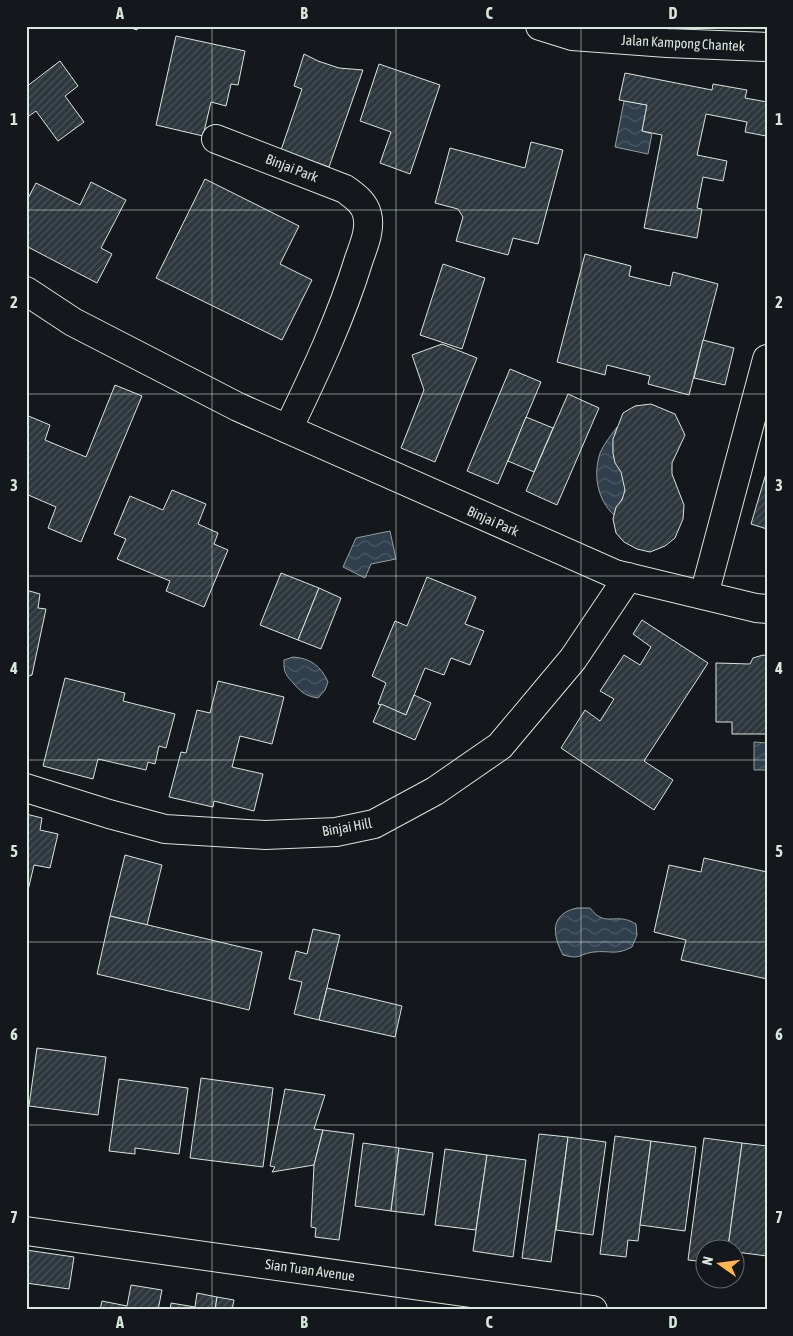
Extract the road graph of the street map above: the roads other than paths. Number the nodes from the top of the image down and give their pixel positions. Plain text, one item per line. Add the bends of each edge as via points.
1 (540, 26) edge
2 (767, 47) edge
3 (216, 139) dead end
4 (26, 291) edge
5 (767, 358) edge
6 (288, 429) junction
7 (628, 577) junction
8 (704, 595) junction
9 (767, 609) edge
10 (26, 788) edge
11 (26, 1231) edge
12 (593, 1310) edge

1 - 2 street, Jalan Kampong Chantek via 572,36
3 - 6 street, Binjai Park via 345,189 362,202 367,213 369,228 336,327
4 - 6 street, Binjai Park via 73,322 238,407
5 - 8 street
6 - 7 street, Binjai Park
7 - 8 street, Binjai Park
7 - 10 street, Binjai Hill via 573,659 500,746 435,791 374,824 336,832 265,835 165,829
8 - 9 street, Binjai Park
11 - 12 street, Sian Tuan Avenue

